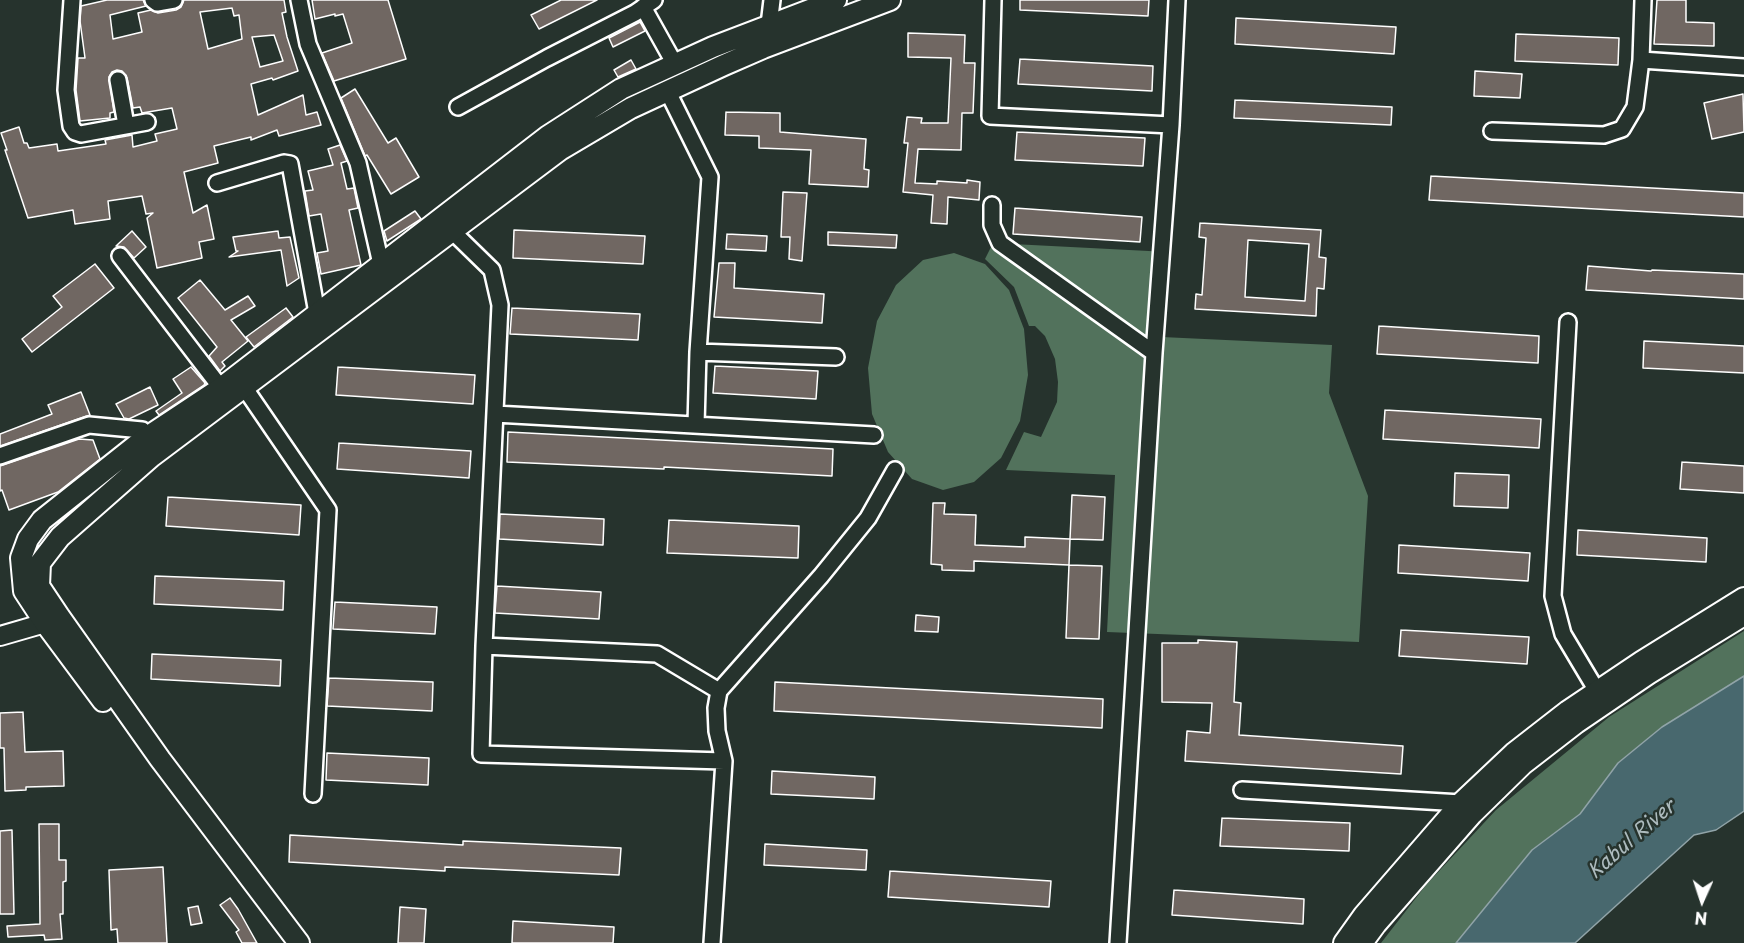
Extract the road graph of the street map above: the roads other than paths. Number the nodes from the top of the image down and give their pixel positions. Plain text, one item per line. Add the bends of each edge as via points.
1 (72, 0) edge
2 (153, 0) edge
3 (174, 0) edge
4 (299, 0) edge
5 (772, 0) edge
6 (836, 0) edge
7 (890, 0) edge
8 (993, 0) edge
9 (1177, 0) edge
10 (1643, 0) edge
11 (649, 4) edge
12 (769, 25) junction
13 (1641, 60) junction
14 (1744, 67) edge
15 (668, 68) junction
16 (118, 80) dead end
17 (668, 92) junction
18 (459, 107) dead end
19 (147, 122) dead end
20 (126, 125) junction
21 (1172, 125) junction
22 (1492, 131) dead end
23 (217, 183) dead end
24 (992, 205) dead end
25 (452, 231) junction
26 (120, 256) dead end
27 (386, 271) junction
28 (317, 313) junction
29 (1568, 322) dead end
30 (698, 352) junction
31 (1154, 353) junction
32 (836, 357) dead end
33 (244, 387) junction
34 (220, 388) junction
35 (495, 414) junction
36 (696, 425) junction
37 (874, 435) dead end
38 (144, 439) junction
39 (0, 456) edge
40 (895, 470) dead end
41 (1744, 598) edge
42 (1744, 615) edge
43 (52, 620) junction
44 (0, 636) edge
45 (484, 646) junction
46 (719, 691) junction
47 (1600, 698) junction
48 (724, 761) junction
49 (1242, 790) dead end
50 (313, 794) dead end
51 (1461, 803) junction
52 (286, 943) edge
53 (299, 943) edge
54 (712, 943) edge
55 (1118, 943) edge
56 (1344, 943) edge
57 (1362, 943) edge

1 - 20 street via 66,90 71,126 81,134
2 - 3 street
4 - 27 street via 308,44 358,163
5 - 12 street
6 - 12 main road
7 - 17 main road via 763,48
8 - 21 street via 990,116
9 - 21 street
10 - 13 street
11 - 15 street via 672,59
11 - 18 street
12 - 15 main road
13 - 14 street
13 - 22 street via 1635,107 1622,129 1604,135
15 - 27 main road via 621,89 548,136
16 - 20 street
17 - 25 main road via 631,108 560,150
17 - 30 street via 710,177
19 - 20 street
21 - 31 street
23 - 28 street via 290,164
24 - 31 street via 992,225 1000,243
25 - 27 main road
25 - 35 street via 492,270 500,305
26 - 34 street
27 - 28 main road
27 - 33 main road
28 - 34 main road
29 - 47 street via 1553,596 1563,634
30 - 32 street
30 - 36 street
31 - 55 street
33 - 43 main road via 151,458 60,537 39,563 39,586
33 - 50 street via 328,510
34 - 38 main road
35 - 36 street
35 - 45 street
36 - 37 street
38 - 39 street via 142,430 89,425
38 - 43 main road via 42,520 28,539 21,558 24,591
40 - 46 street via 868,518
41 - 47 main road via 1641,662
42 - 47 main road via 1648,674
43 - 44 street
43 - 52 main road
43 - 53 main road
45 - 46 street via 657,654
45 - 48 street via 481,754
46 - 48 street via 717,731
47 - 51 main road via 1568,711 1514,753
47 - 57 main road via 1472,814
48 - 54 street
49 - 51 street
51 - 56 main road

